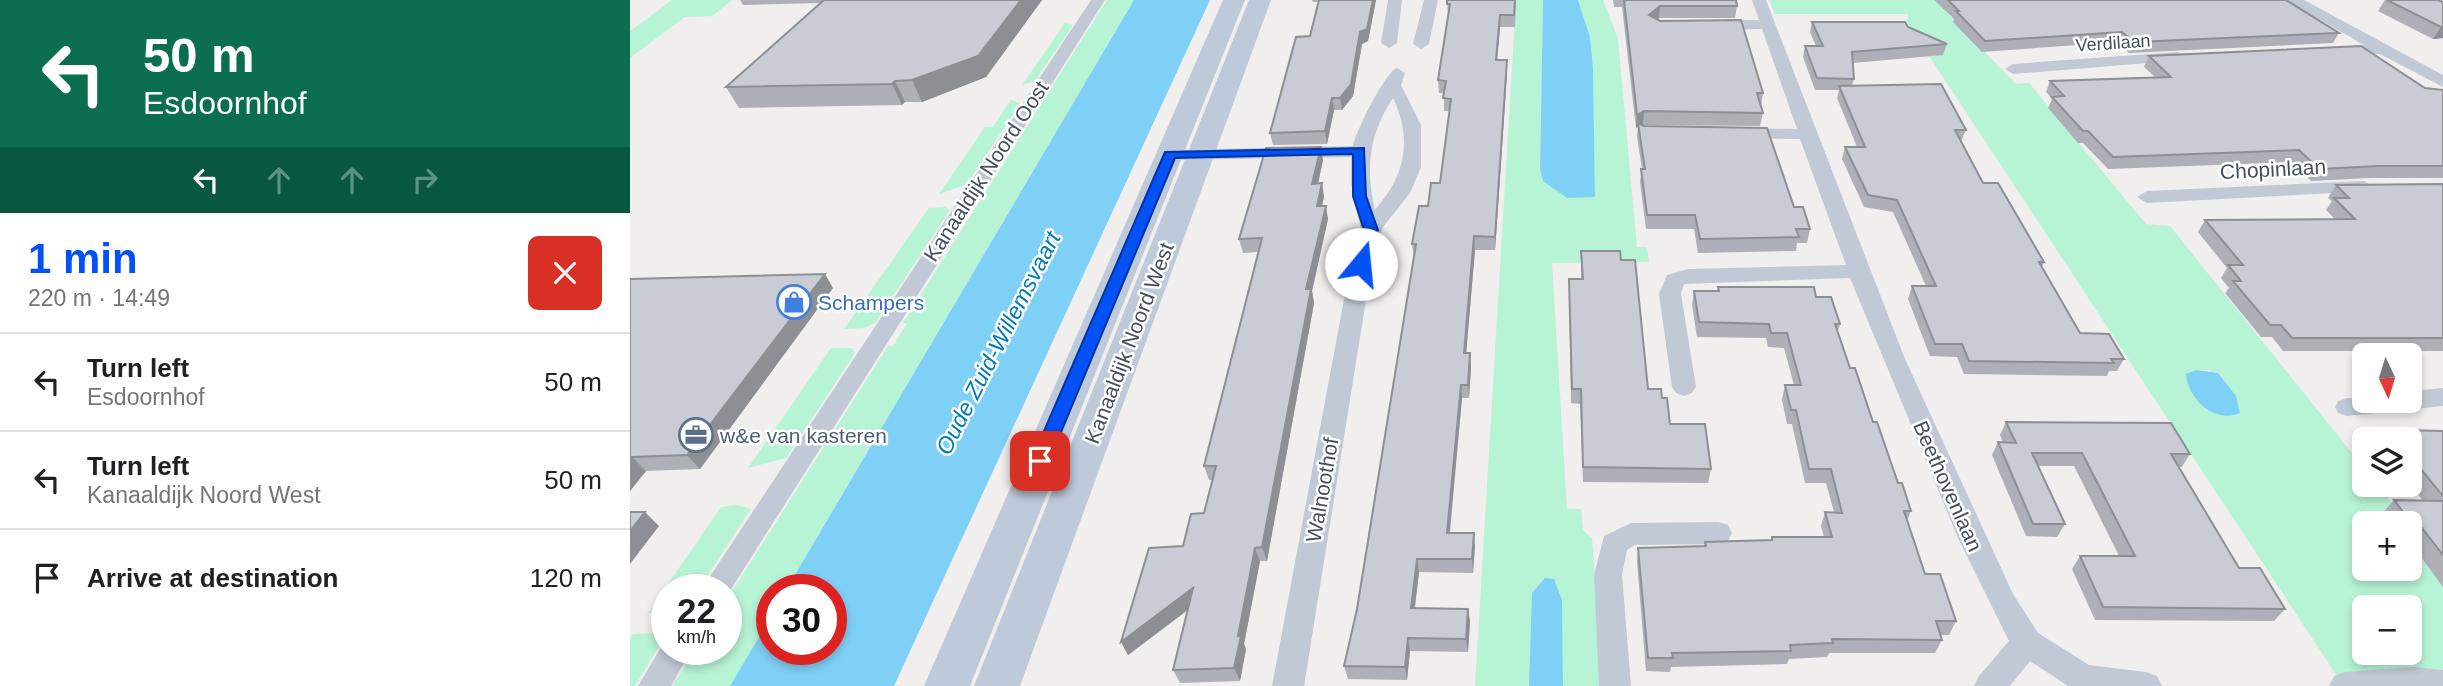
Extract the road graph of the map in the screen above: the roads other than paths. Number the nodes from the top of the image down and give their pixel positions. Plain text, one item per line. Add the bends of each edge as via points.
1 (1098, 0) edge
2 (1234, 0) edge
3 (1259, 0) edge
4 (1395, 0) edge
5 (1431, 0) edge
6 (1759, 0) edge
7 (2293, 0) edge
8 (1768, 24) junction
9 (1700, 25) edge
10 (1389, 43) dead end
11 (1421, 44) dead end
12 (2384, 49) junction
13 (2316, 51) edge
14 (2195, 56) edge
15 (2013, 69) dead end
16 (2443, 82) edge
17 (1726, 133) edge
18 (1809, 134) junction
19 (1359, 150) junction
20 (1186, 154) junction
21 (2383, 187) edge
22 (2147, 197) dead end
23 (1371, 230) junction
24 (1361, 264) dead end
25 (1857, 271) junction
26 (1356, 293) dead end
27 (1684, 387) dead end
28 (2443, 397) edge
29 (2422, 399) edge
30 (2347, 407) dead end
31 (2352, 407) edge
32 (1718, 533) dead end
33 (725, 574) edge
34 (2027, 643) junction
35 (667, 665) edge
36 (2425, 684) edge
37 (654, 686) edge
38 (947, 686) edge
39 (997, 686) edge
40 (1288, 686) edge
41 (1615, 686) edge
42 (1990, 686) edge
43 (2146, 686) edge
44 (2345, 686) edge

1 - 33 street, Kanaaldijk Noord Oost
2 - 20 main road, Kanaaldijk Noord West
3 - 20 main road, Kanaaldijk Noord West
4 - 10 street
5 - 11 street
6 - 8 street, Beethovenlaan
7 - 12 street
8 - 9 street
8 - 18 street, Beethovenlaan
12 - 13 street
12 - 16 street
14 - 15 street, Verdilaan
17 - 18 street
18 - 25 street, Beethovenlaan
19 - 20 street
19 - 23 street via 1359,196
19 - 23 street via 1368,125 1396,79 1415,128 1410,169 1401,191
20 - 38 main road, Kanaaldijk Noord West
20 - 39 main road, Kanaaldijk Noord West
21 - 22 street, Chopinlaan
23 - 24 street
25 - 27 street via 1675,279 1670,294
25 - 34 street, Beethovenlaan via 2003,608
26 - 40 street, Walnoothof
28 - 29 street
30 - 31 street
32 - 41 street via 1631,534 1614,544 1608,575
34 - 42 street
34 - 43 street via 2084,679
35 - 37 street
36 - 44 street

